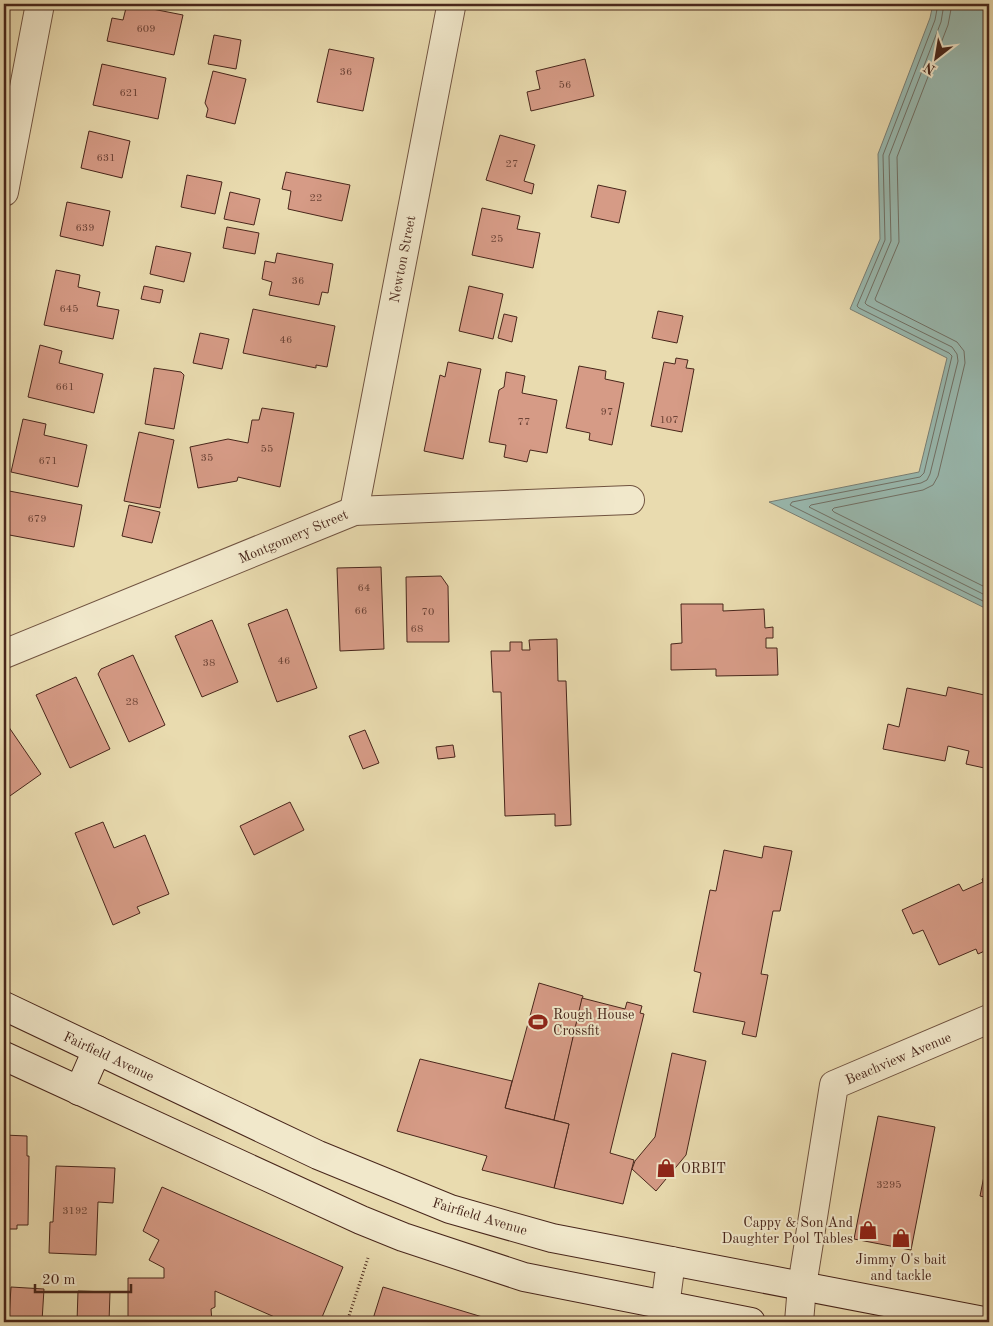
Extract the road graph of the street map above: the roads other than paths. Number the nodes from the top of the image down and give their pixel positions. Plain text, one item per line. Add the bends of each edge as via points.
1 (40, 4) edge
2 (451, 5) edge
3 (4, 192) edge
4 (630, 500) dead end
5 (354, 511) junction
6 (4, 654) edge
7 (4, 1006) edge
8 (989, 1019) edge
9 (98, 1050) junction
10 (4, 1056) edge
11 (79, 1091) junction
12 (379, 1180) junction
13 (361, 1220) junction
14 (671, 1261) junction
15 (802, 1286) junction
16 (664, 1314) edge
17 (751, 1322) edge
18 (799, 1322) edge
19 (989, 1322) edge

1 - 3 main road
2 - 5 main road, Newton Street
4 - 5 main road, Montgomery Street
5 - 6 main road, Montgomery Street
7 - 9 main road, Fairfield Avenue
8 - 15 main road, Beachview Avenue via 834,1085
9 - 11 main road
9 - 12 main road, Fairfield Avenue via 318,1155
10 - 11 main road
11 - 13 main road
12 - 13 main road
12 - 14 main road, Fairfield Avenue via 450,1209 552,1238
13 - 16 main road via 524,1277
14 - 15 main road, Fairfield Avenue
14 - 16 main road
15 - 18 main road, Beachview Avenue
15 - 19 main road, Fairfield Avenue
16 - 17 main road

